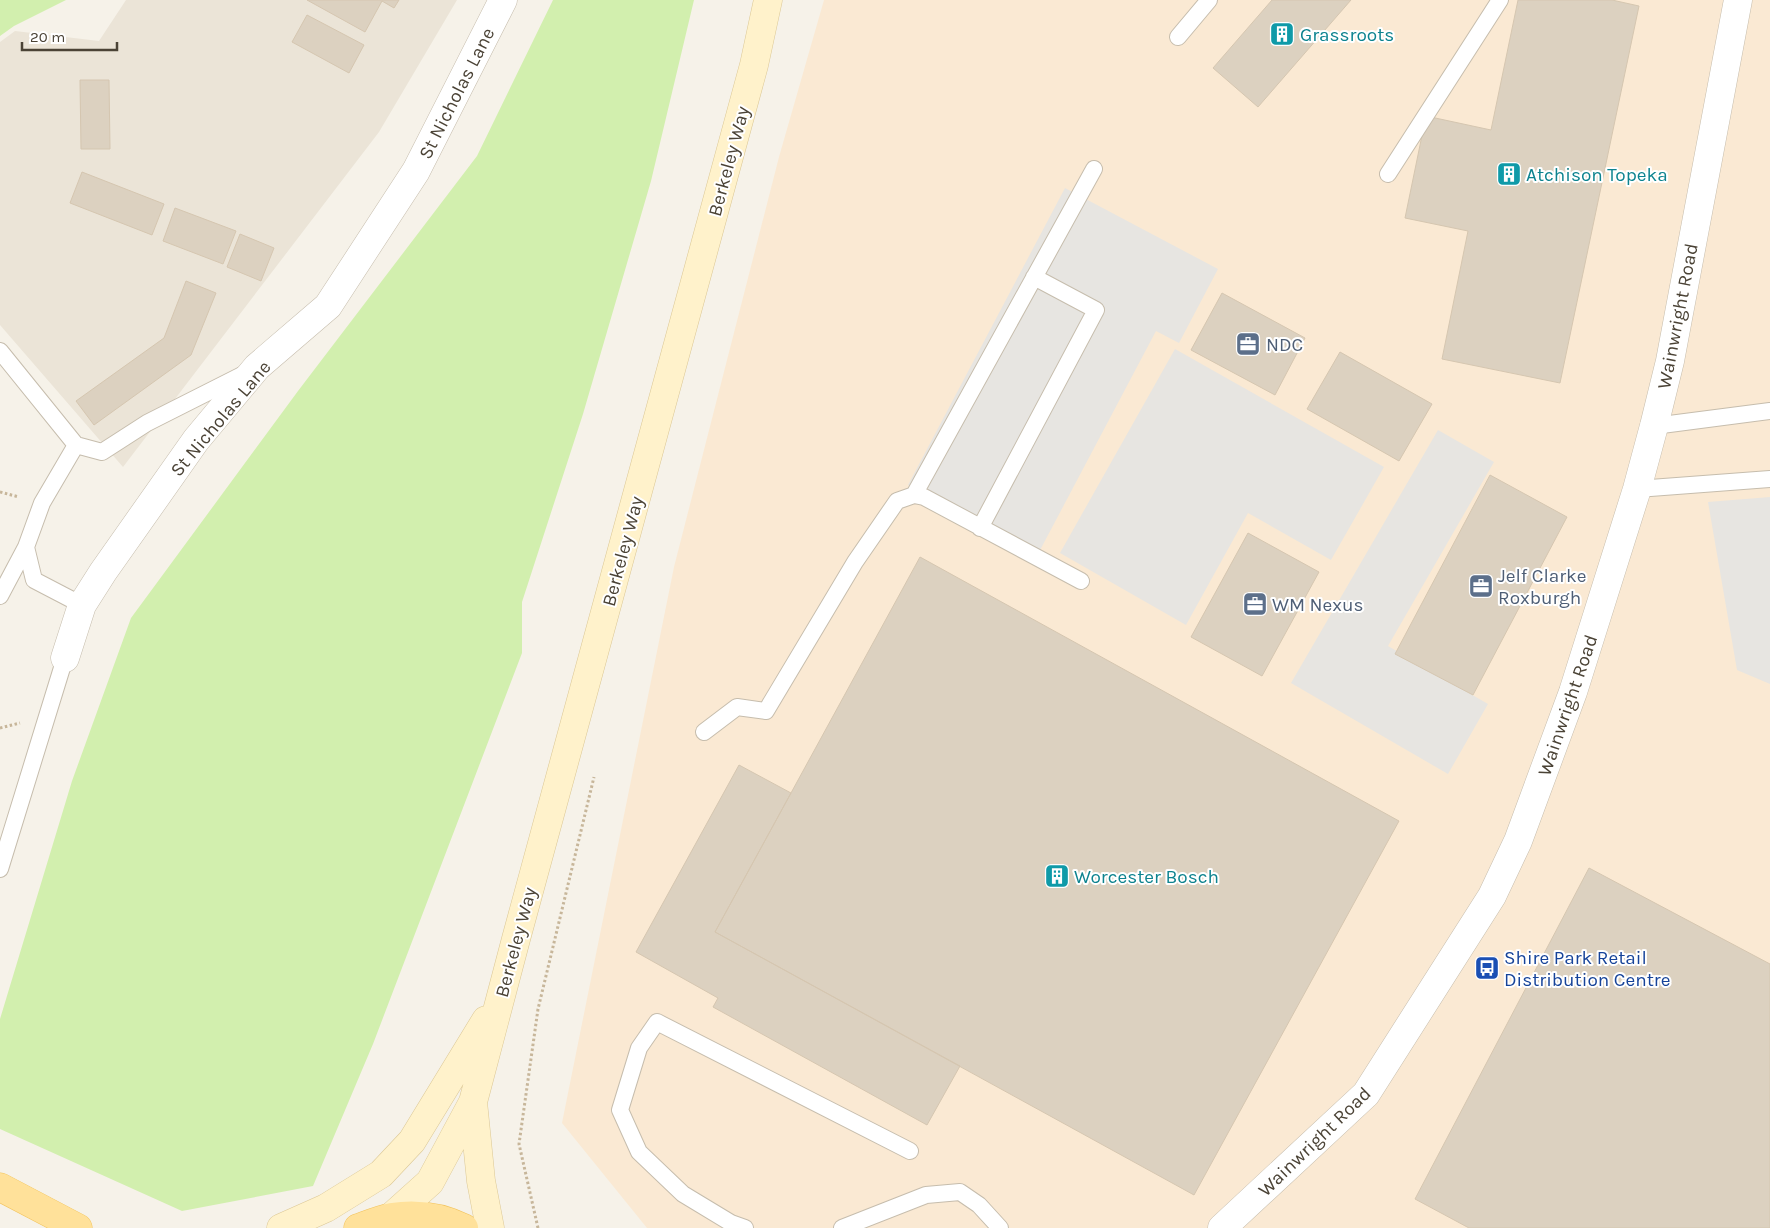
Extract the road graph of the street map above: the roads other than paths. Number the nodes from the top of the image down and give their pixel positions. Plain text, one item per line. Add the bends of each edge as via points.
1 (503, 0) edge
2 (768, 0) edge
3 (1210, 0) edge
4 (1500, 0) edge
5 (1738, 0) edge
6 (1178, 37) dead end
7 (1094, 169) dead end
8 (1388, 174) dead end
9 (1034, 277) junction
10 (0, 351) edge
11 (257, 367) junction
12 (1770, 411) edge
13 (1654, 426) junction
14 (76, 445) junction
15 (1770, 479) edge
16 (1637, 489) junction
17 (914, 495) junction
18 (980, 528) junction
19 (26, 547) junction
20 (1081, 581) dead end
21 (0, 596) edge
22 (82, 605) junction
23 (65, 658) joint
24 (704, 732) dead end
25 (0, 869) edge
26 (500, 998) junction
27 (473, 1102) junction
28 (910, 1151) dead end
29 (0, 1187) edge
30 (391, 1217) junction
31 (78, 1228) edge
32 (281, 1228) edge
33 (358, 1228) edge
34 (464, 1228) edge
35 (490, 1228) edge
36 (745, 1228) edge
37 (842, 1228) edge
38 (1000, 1228) edge
39 (1222, 1228) edge

1 - 11 street, St Nicholas Lane via 416,171 328,306
2 - 26 main road, Berkeley Way via 754,65
3 - 6 lane
4 - 8 lane
5 - 13 street, Wainwright Road via 1670,361
7 - 9 lane
9 - 17 lane
9 - 18 lane via 1096,310
10 - 14 lane
11 - 14 lane via 148,423 102,452
11 - 22 street, St Nicholas Lane via 196,440
12 - 13 lane
13 - 16 street, Wainwright Road
14 - 19 lane via 42,503
15 - 16 lane
16 - 39 street, Wainwright Road via 1573,692 1518,842 1492,896 1366,1094
17 - 18 lane via 924,497
17 - 24 lane via 898,502 855,562 766,711 737,707
18 - 20 lane
19 - 21 lane
19 - 22 lane via 34,580
22 - 23 street, St Nicholas Lane
23 - 25 lane, St Nicholas Lane
26 - 27 main road, Berkeley Way
26 - 32 main road via 412,1141 381,1174 326,1208
27 - 30 main road, Berkeley Way via 430,1182
27 - 35 main road, Berkeley Way via 481,1181
28 - 36 lane via 657,1022 639,1048 620,1110 639,1152 683,1194
29 - 31 main road
30 - 33 main road
30 - 34 main road via 424,1216 449,1220
37 - 38 lane via 926,1195 960,1192 979,1205

